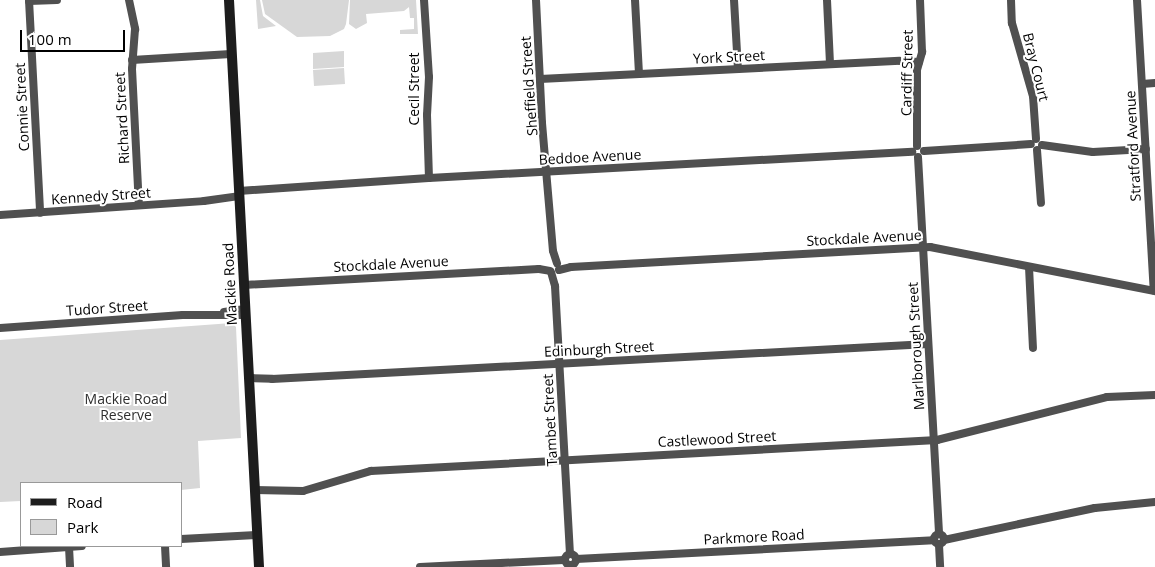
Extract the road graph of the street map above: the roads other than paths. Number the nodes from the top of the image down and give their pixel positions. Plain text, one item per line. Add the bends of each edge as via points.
1 (57, 0) edge
2 (129, 0) edge
3 (229, 0) edge
4 (424, 0) edge
5 (536, 0) edge
6 (635, 0) edge
7 (734, 0) edge
8 (827, 0) edge
9 (920, 0) edge
10 (1011, 0) edge
11 (1137, 0) edge
12 (29, 1) edge
13 (231, 54) junction
14 (132, 60) junction
15 (919, 62) junction
16 (830, 64) junction
17 (738, 69) junction
18 (639, 74) junction
19 (540, 79) junction
20 (1155, 83) edge
21 (1142, 84) junction
22 (1037, 145) junction
23 (1146, 149) junction
24 (918, 151) junction
25 (548, 171) junction
26 (429, 178) junction
27 (1151, 188) edge
28 (239, 194) junction
29 (1041, 203) dead end
30 (139, 205) junction
31 (40, 213) junction
32 (0, 215) edge
33 (923, 247) junction
34 (1029, 266) junction
35 (554, 268) junction
36 (244, 285) junction
37 (1154, 291) edge
38 (245, 312) junction
39 (0, 328) edge
40 (928, 344) junction
41 (1033, 348) dead end
42 (559, 364) junction
43 (249, 381) junction
44 (1155, 395) edge
45 (933, 440) junction
46 (565, 460) junction
47 (255, 493) junction
48 (1155, 502) edge
49 (257, 533) junction
50 (182, 539) edge
51 (939, 540) junction
52 (69, 547) edge
53 (165, 547) edge
54 (0, 552) edge
55 (570, 561) edge
56 (70, 567) edge
57 (166, 567) edge
58 (259, 567) edge
59 (420, 567) edge
60 (940, 567) edge

1 - 12 street
2 - 14 street, Richard Street via 135,29
3 - 13 street, Mackie Road
4 - 26 street, Cecil Street via 429,77
5 - 19 street, Sheffield Street
6 - 18 street
7 - 17 street
8 - 16 street
9 - 15 street, Cardiff Street via 922,52
10 - 22 street, Bray Court via 1012,23 1033,96
11 - 21 street, Stratford Avenue
12 - 31 street, Connie Street
13 - 14 street
13 - 28 street, Mackie Road
14 - 30 street, Richard Street
15 - 16 street, York Street
15 - 24 street, Cardiff Street
16 - 17 street, York Street
17 - 18 street, York Street
18 - 19 street, York Street
19 - 25 street, Sheffield Street
20 - 21 street
21 - 23 street, Stratford Avenue
22 - 23 street, Beddoe Avenue via 1093,152
22 - 24 street, Beddoe Avenue
22 - 29 street, Bray Court
23 - 27 street, Stratford Avenue
24 - 25 street, Beddoe Avenue
24 - 33 street, Marlborough Street
25 - 26 street, Beddoe Avenue
25 - 35 street, Tambet Street
26 - 28 street, Beddoe Avenue via 269,188
27 - 37 street, Stratford Avenue
28 - 30 street, Kennedy Street via 204,201
28 - 36 street, Mackie Road
30 - 31 street, Kennedy Street
31 - 32 street, Kennedy Street
33 - 34 street, Stockdale Avenue
33 - 35 street, Stockdale Avenue
33 - 40 street, Marlborough Street
34 - 37 street, Stockdale Avenue
34 - 41 street
35 - 36 street, Stockdale Avenue
35 - 42 street, Tambet Street
36 - 38 street, Mackie Road
38 - 39 street, Tudor Street
38 - 43 street, Mackie Road
40 - 42 street, Edinburgh Street
40 - 45 street, Marlborough Street
42 - 43 street, Edinburgh Street
42 - 46 street, Tambet Street
43 - 47 street, Mackie Road
44 - 45 street, Castlewood Street via 1104,398
45 - 46 street, Castlewood Street
45 - 51 street, Marlborough Street
46 - 47 street, Castlewood Street via 371,471 303,491
46 - 55 street, Tambet Street
47 - 49 street, Mackie Road
48 - 51 street, Parkmore Road via 1095,508
49 - 50 street
49 - 58 street, Mackie Road
51 - 55 street, Parkmore Road
51 - 60 street, Marlborough Street
52 - 54 street
52 - 56 street
53 - 57 street
55 - 59 street, Parkmore Road

